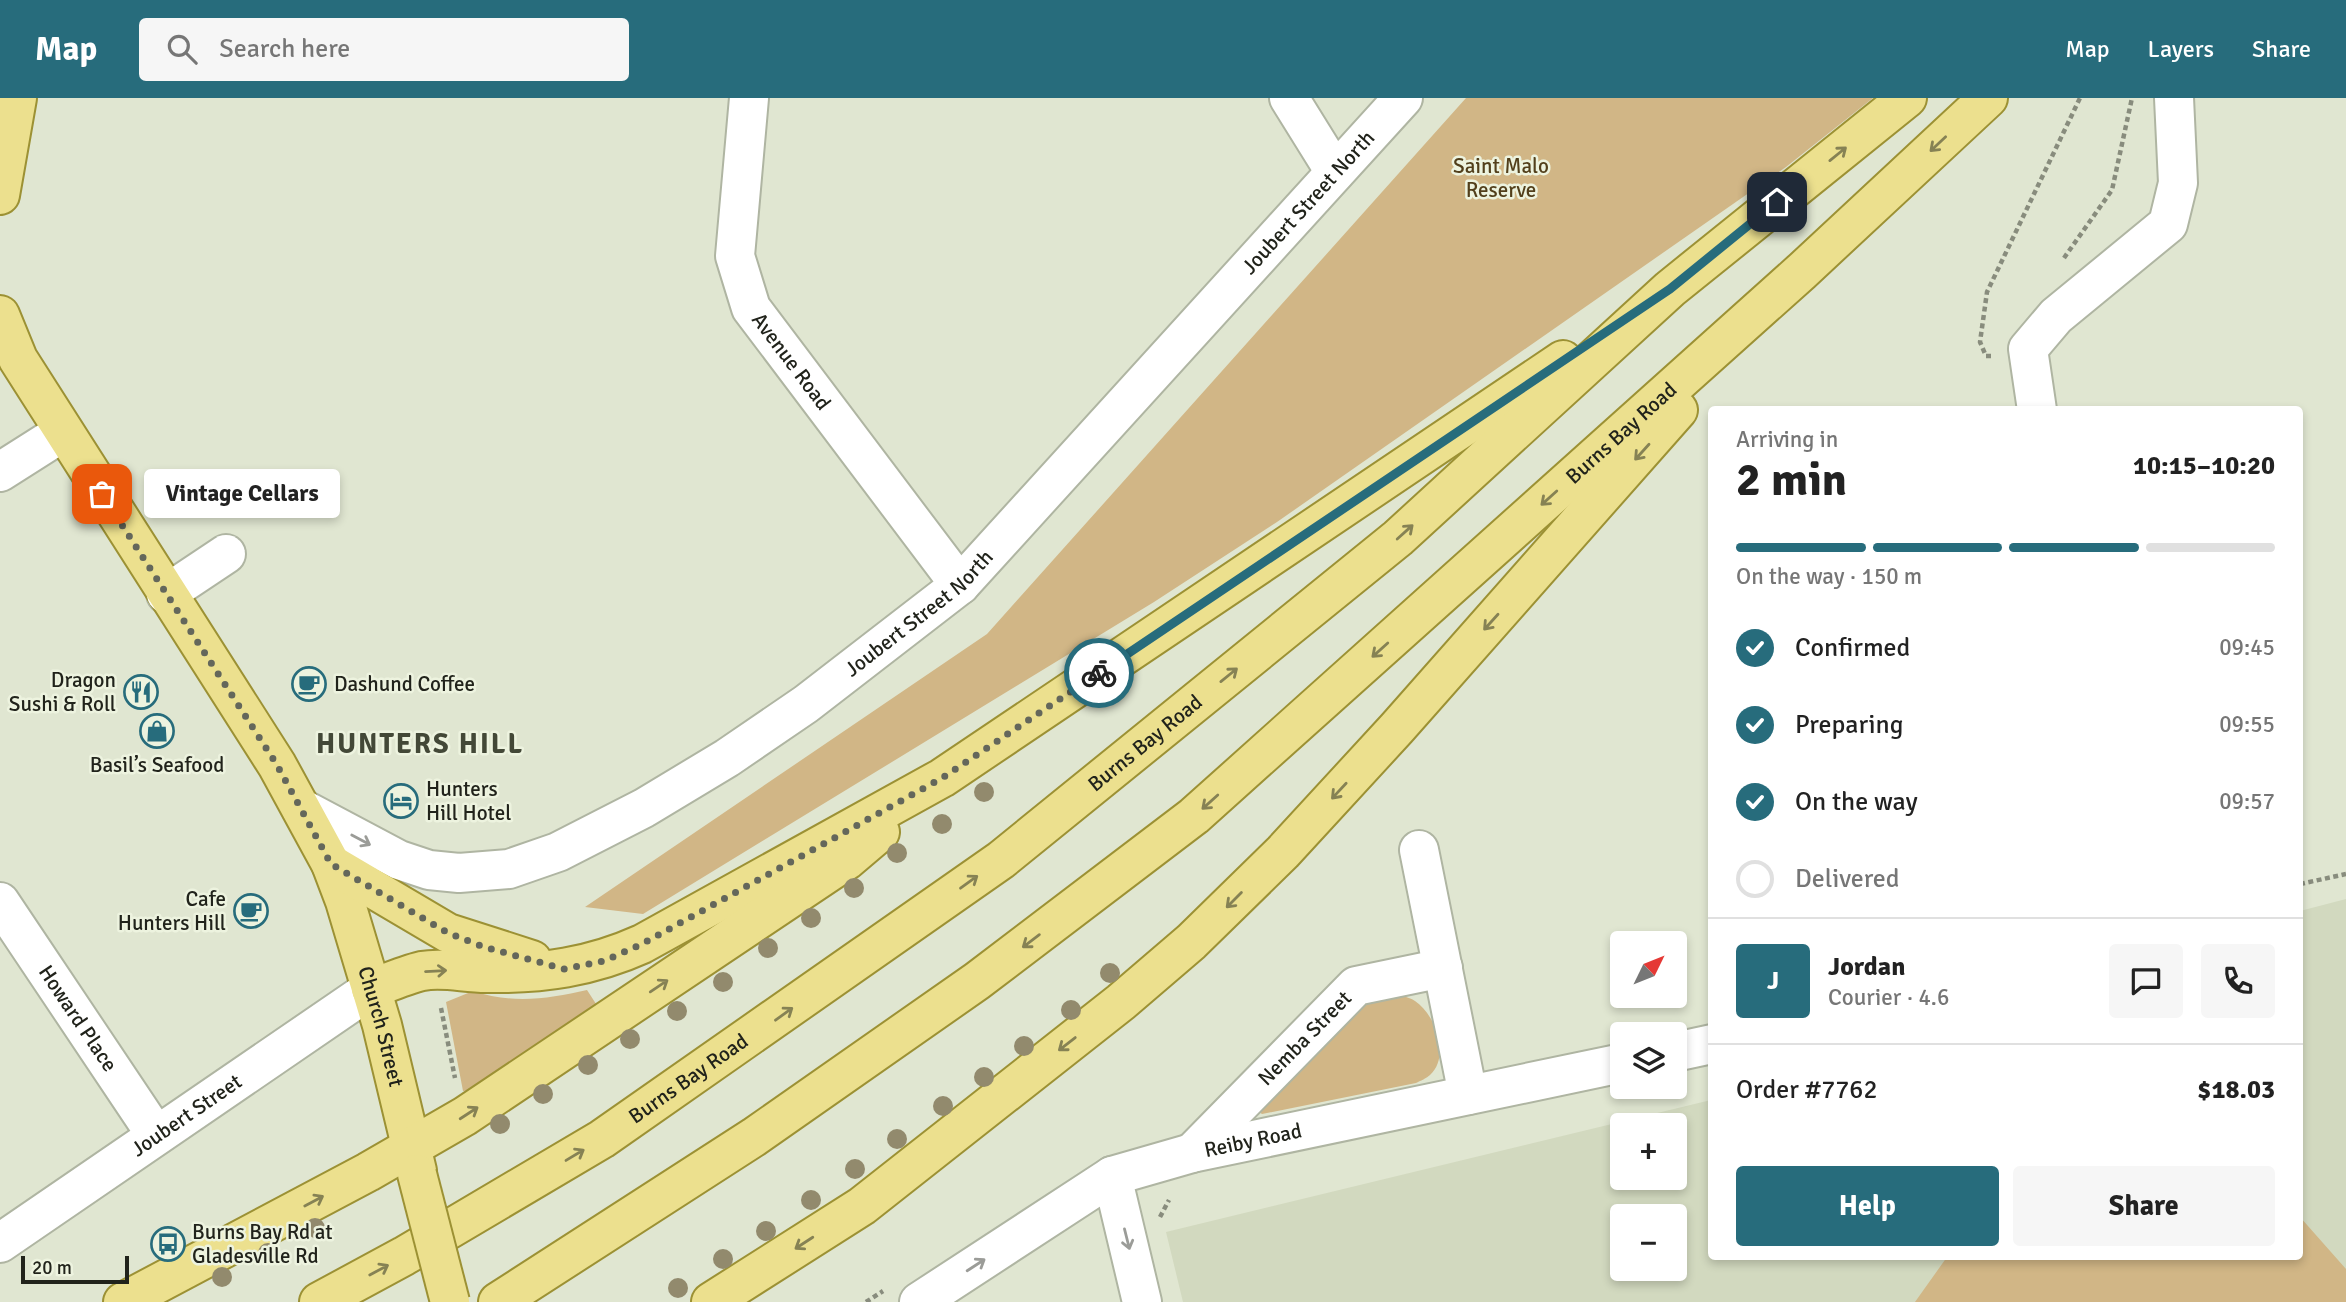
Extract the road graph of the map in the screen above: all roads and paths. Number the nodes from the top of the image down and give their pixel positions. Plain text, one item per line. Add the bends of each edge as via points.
1 (17, 98) edge
2 (749, 98) edge
3 (1289, 98) edge
4 (1403, 98) edge
5 (1907, 98) edge
6 (1988, 98) edge
7 (2080, 98) edge
8 (2132, 98) edge
9 (2174, 98) edge
10 (1335, 172) junction
11 (0, 195) edge
12 (2061, 263) dead end
13 (1801, 272) junction
14 (1670, 289) junction
15 (0, 315) edge
16 (2028, 349) junction
17 (2036, 406) edge
18 (63, 432) junction
19 (0, 472) edge
20 (226, 554) dead end
21 (960, 585) junction
22 (166, 594) junction
23 (942, 778) junction
24 (301, 808) junction
25 (1419, 850) dead end
26 (331, 864) junction
27 (2346, 874) edge
28 (2303, 883) edge
29 (0, 902) edge
30 (1443, 968) junction
31 (564, 969) junction
32 (371, 989) junction
33 (442, 996) dead end
34 (1708, 1045) edge
35 (1687, 1049) edge
36 (1610, 1065) edge
37 (457, 1089) dead end
38 (1468, 1095) junction
39 (156, 1136) junction
40 (1192, 1153) junction
41 (414, 1161) junction
42 (1112, 1175) junction
43 (0, 1242) edge
44 (123, 1302) edge
45 (319, 1302) edge
46 (450, 1302) edge
47 (498, 1302) edge
48 (711, 1302) edge
49 (919, 1302) edge
50 (1142, 1302) edge

1 - 11 main road
2 - 21 street, Avenue Road via 735,256 751,307
3 - 10 street
4 - 10 street, Joubert Street North
14 -> 5 main road, Burns Bay Road
6 -> 13 main road, Burns Bay Road
7 - 16 path via 1987,292 1980,342 1986,356 2013,357
8 - 12 path via 2112,190
9 - 16 street via 2178,183 2168,224 2056,316
10 - 21 street, Joubert Street North
13 -> 47 main road, Burns Bay Road via 1194,816 966,989 754,1137
13 -> 48 main road via 1397,728 1283,852 1191,942 862,1206
14 - 23 main road
45 -> 14 main road, Burns Bay Road via 602,1139 1001,860 1398,538
15 - 18 main road, Church Street via 18,359
16 - 17 street
18 - 19 street
18 - 22 main road, Church Street
20 - 22 street
24 -> 21 street, Joubert Street North via 399,860 429,870 509,869 558,852 727,758 806,704
22 - 24 main road, Church Street
23 - 31 main road via 642,944 604,961
41 -> 23 main road via 476,1108 847,860
24 - 26 main road, Church Street
25 - 30 street
26 - 31 main road via 448,933
26 - 32 main road, Church Street
27 - 28 path
29 - 39 street, Howard Place
30 - 38 street
30 - 40 street, Nemba Street via 1356,986
32 -> 31 main road via 420,972
32 - 39 street, Joubert Street
32 - 41 main road, Church Street
33 - 37 path via 441,1016
34 - 35 street
36 - 38 street, Reiby Road
38 - 40 street, Reiby Road
39 - 43 street, Joubert Street
40 - 42 street, Reiby Road
44 -> 41 main road
41 - 46 main road, Church Street, bridge
49 -> 42 street, Reiby Road
42 -> 50 street

